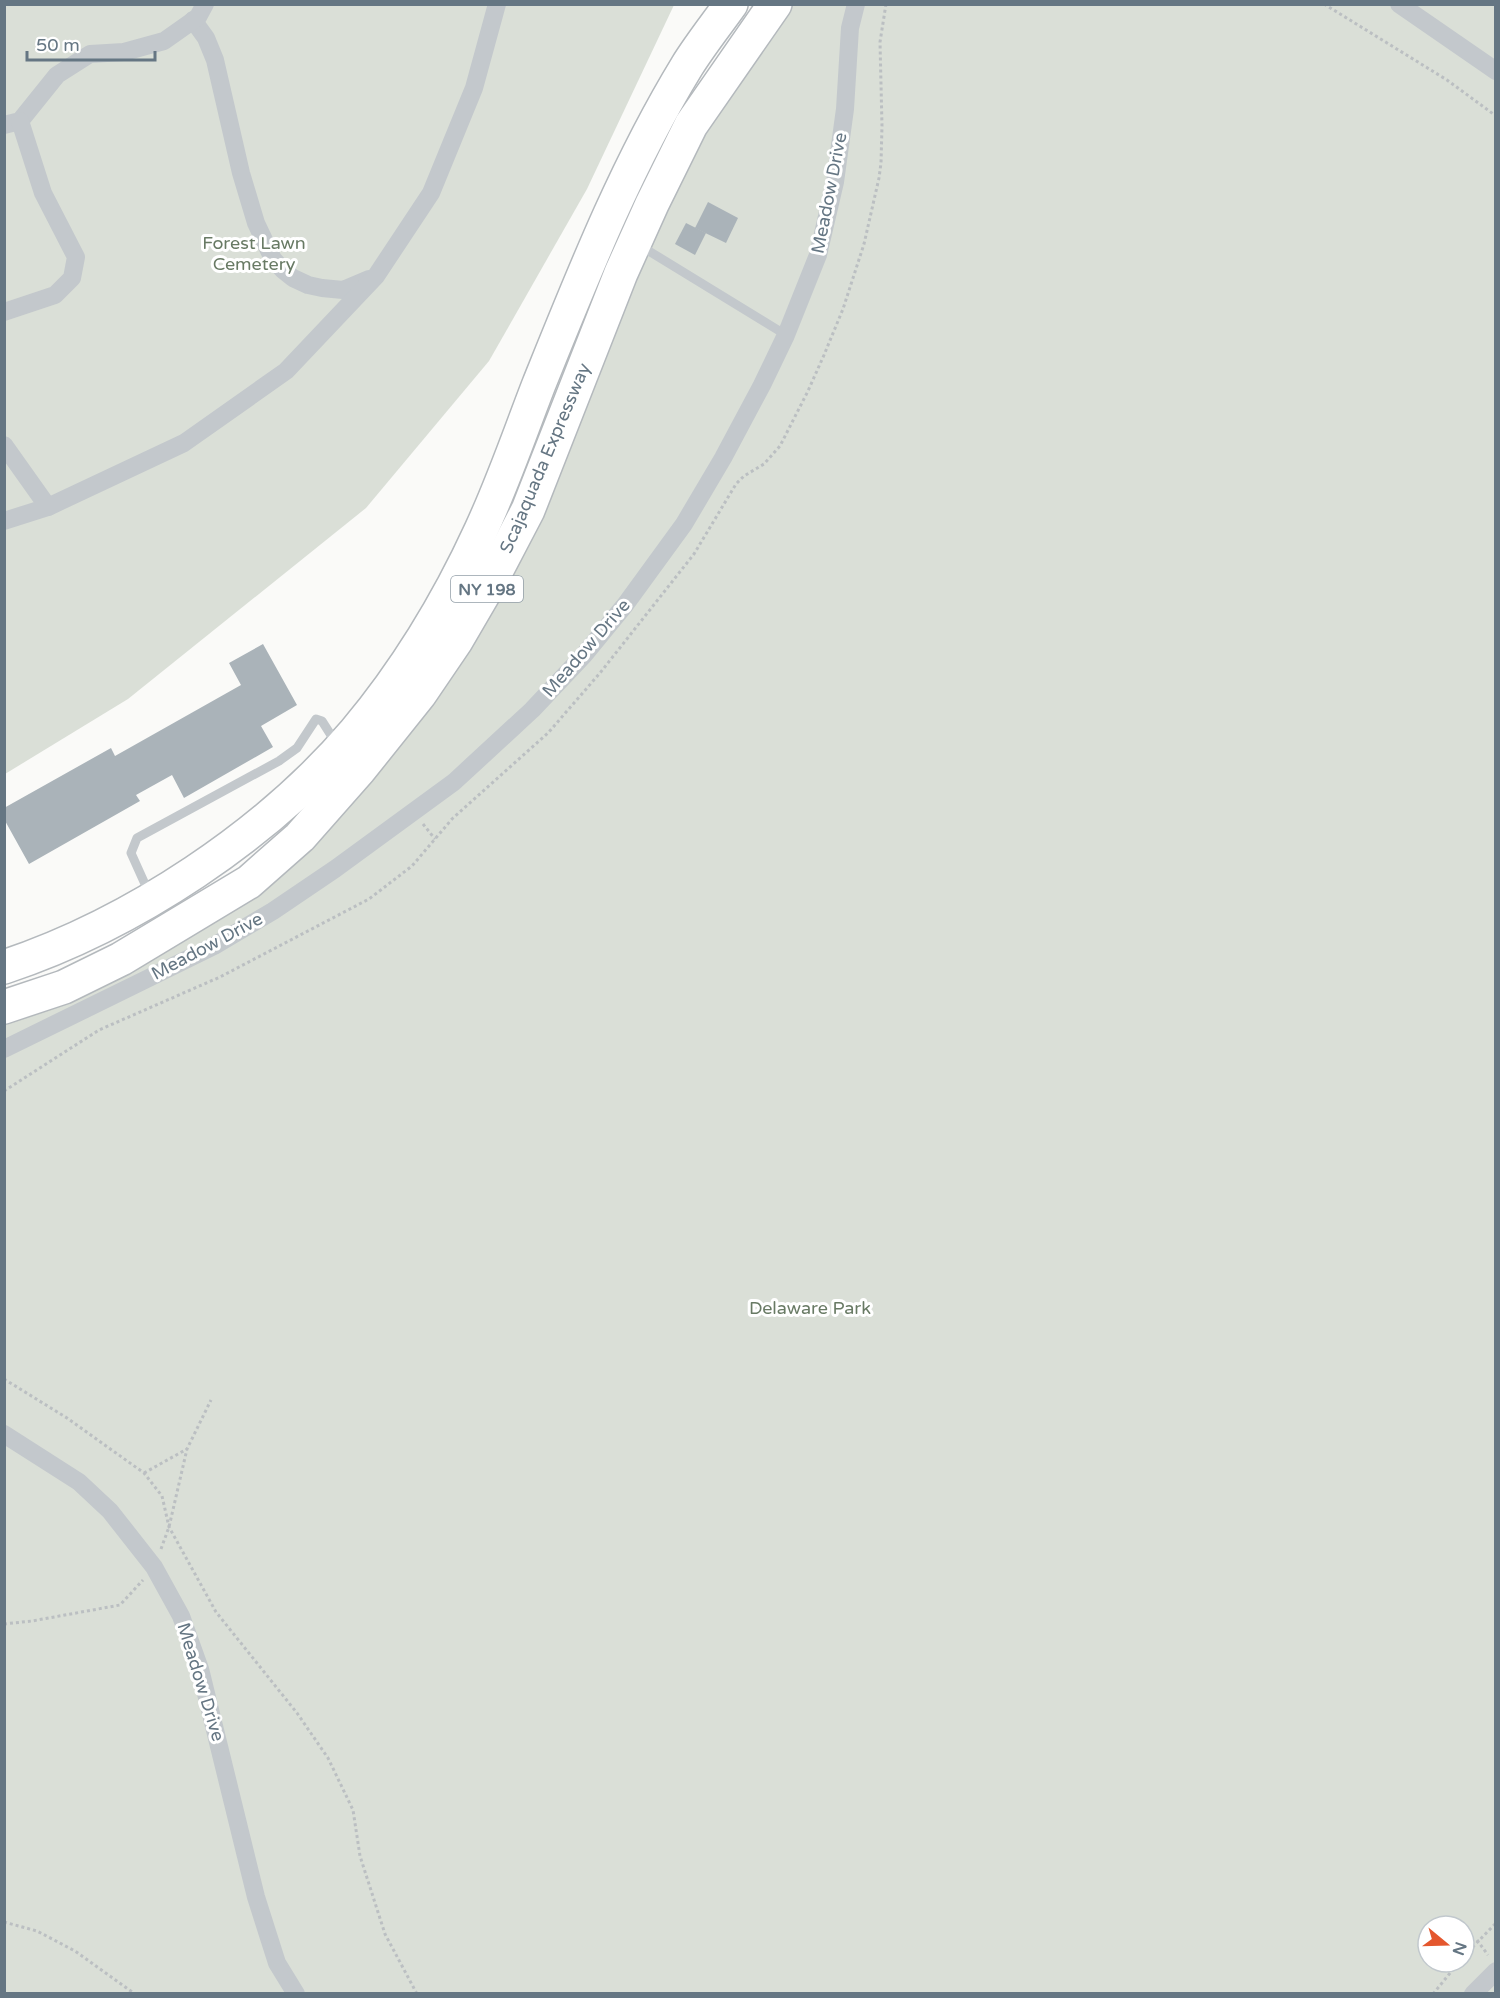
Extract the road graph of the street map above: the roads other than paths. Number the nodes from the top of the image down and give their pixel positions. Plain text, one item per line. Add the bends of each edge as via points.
1 (205, 4) edge
2 (497, 4) edge
3 (775, 4) edge
4 (856, 4) edge
5 (1399, 4) edge
6 (726, 9) edge
7 (193, 20) junction
8 (1496, 71) edge
9 (12, 123) edge
10 (635, 242) junction
11 (376, 276) junction
12 (4, 312) edge
13 (786, 335) junction
14 (4, 445) edge
15 (48, 507) junction
16 (4, 521) edge
17 (339, 748) junction
18 (152, 899) junction
19 (4, 968) edge
20 (4, 1007) edge
21 (4, 1049) edge
22 (4, 1434) edge
23 (1496, 1971) edge
24 (296, 1994) edge
25 (1473, 1994) edge

1 - 7 street
2 - 11 street via 474,88 430,193
3 - 10 highway, Scajaquada Expressway / NY 198 via 691,125
4 - 13 street, Meadow Drive via 850,28 835,182 818,255
5 - 8 street
6 - 17 highway, Scajaquada Expressway / NY 198 via 689,62 633,162 481,529 450,592 416,649
7 - 9 street via 164,41 124,52 90,54 57,75
7 - 11 street via 215,60 241,173 256,223 273,259 293,278 322,288 343,290
9 - 12 street via 76,257 72,278 55,295
10 - 13 lane
10 - 20 highway, Scajaquada Expressway / NY 198 via 528,510 491,581 420,694 360,769 300,837 249,882 121,959 64,987
11 - 15 street via 286,370 184,443
13 - 21 street, Meadow Drive via 684,524 625,605 584,656 532,710 454,782 273,911 214,946
14 - 15 street
15 - 16 street
17 - 18 highway, Scajaquada Expressway / NY 198 via 295,794 220,855
17 - 18 lane via 322,721 316,719 297,748 279,761 138,838 132,853
18 - 19 highway, Scajaquada Expressway / NY 198 via 74,939
22 - 24 street, Meadow Drive via 79,1482 110,1511 154,1568 181,1616 200,1669 256,1897 277,1963
23 - 25 street

